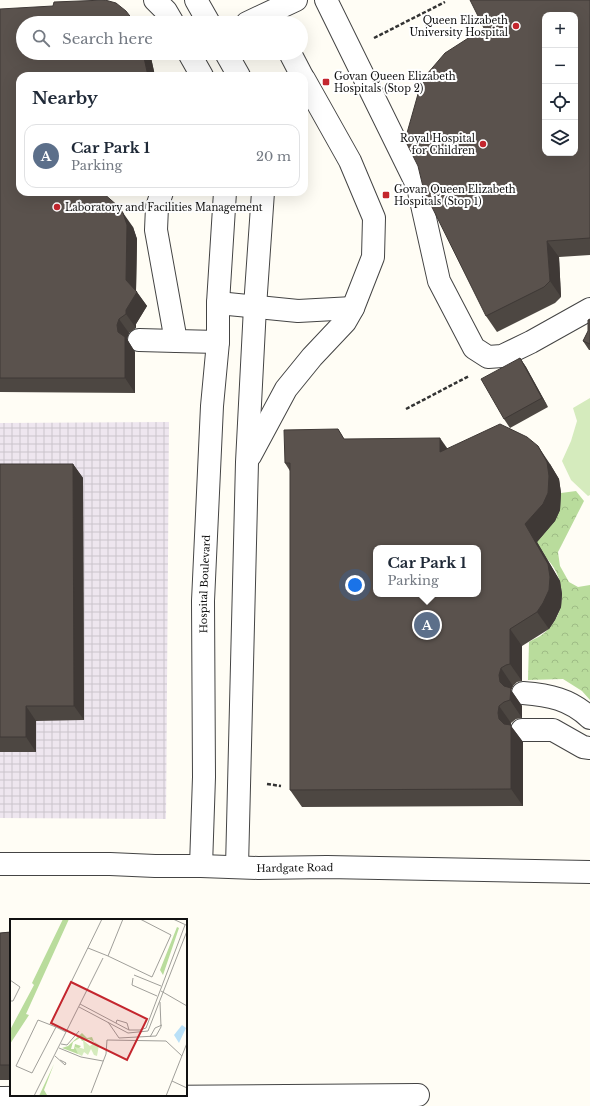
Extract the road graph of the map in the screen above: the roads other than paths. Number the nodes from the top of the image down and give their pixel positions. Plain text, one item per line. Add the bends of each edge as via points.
1 (155, 0) edge
2 (196, 0) edge
3 (296, 0) edge
4 (326, 0) edge
5 (269, 12) edge
6 (169, 16) edge
7 (205, 16) edge
8 (193, 60) edge
9 (230, 60) edge
10 (294, 60) edge
11 (200, 72) edge
12 (237, 72) edge
13 (300, 72) edge
14 (308, 86) edge
15 (161, 196) edge
16 (225, 196) edge
17 (263, 196) edge
18 (218, 303) junction
19 (255, 307) junction
20 (353, 308) junction
21 (590, 309) edge
22 (140, 340) dead end
23 (176, 341) junction
24 (218, 342) junction
25 (247, 462) junction
26 (522, 693) dead end
27 (590, 718) edge
28 (522, 730) dead end
29 (590, 748) edge
30 (0, 864) edge
31 (201, 866) junction
32 (238, 867) junction
33 (590, 872) edge
34 (418, 1095) dead end
35 (0, 1098) edge

1 - 6 street
2 - 7 street
3 - 5 street
4 - 21 street via 418,187 439,281 474,348 488,357 502,356
8 - 11 street
9 - 12 street
10 - 13 street
14 - 20 street via 350,161 374,218 373,257
15 - 23 street via 157,207 156,230
16 - 18 street, Hospital Boulevard
17 - 19 street
18 - 19 street
18 - 24 street, Hospital Boulevard
19 - 20 street via 298,311
19 - 25 street
20 - 25 street via 345,322 286,389
22 - 23 street
23 - 24 street
24 - 31 street, Hospital Boulevard via 212,406 202,601 204,777
25 - 32 street
26 - 27 street via 545,695 570,703
28 - 29 street via 553,730 583,747
30 - 31 street, Hardgate Road
31 - 32 street, Hardgate Road
32 - 33 street, Hardgate Road
34 - 35 street

